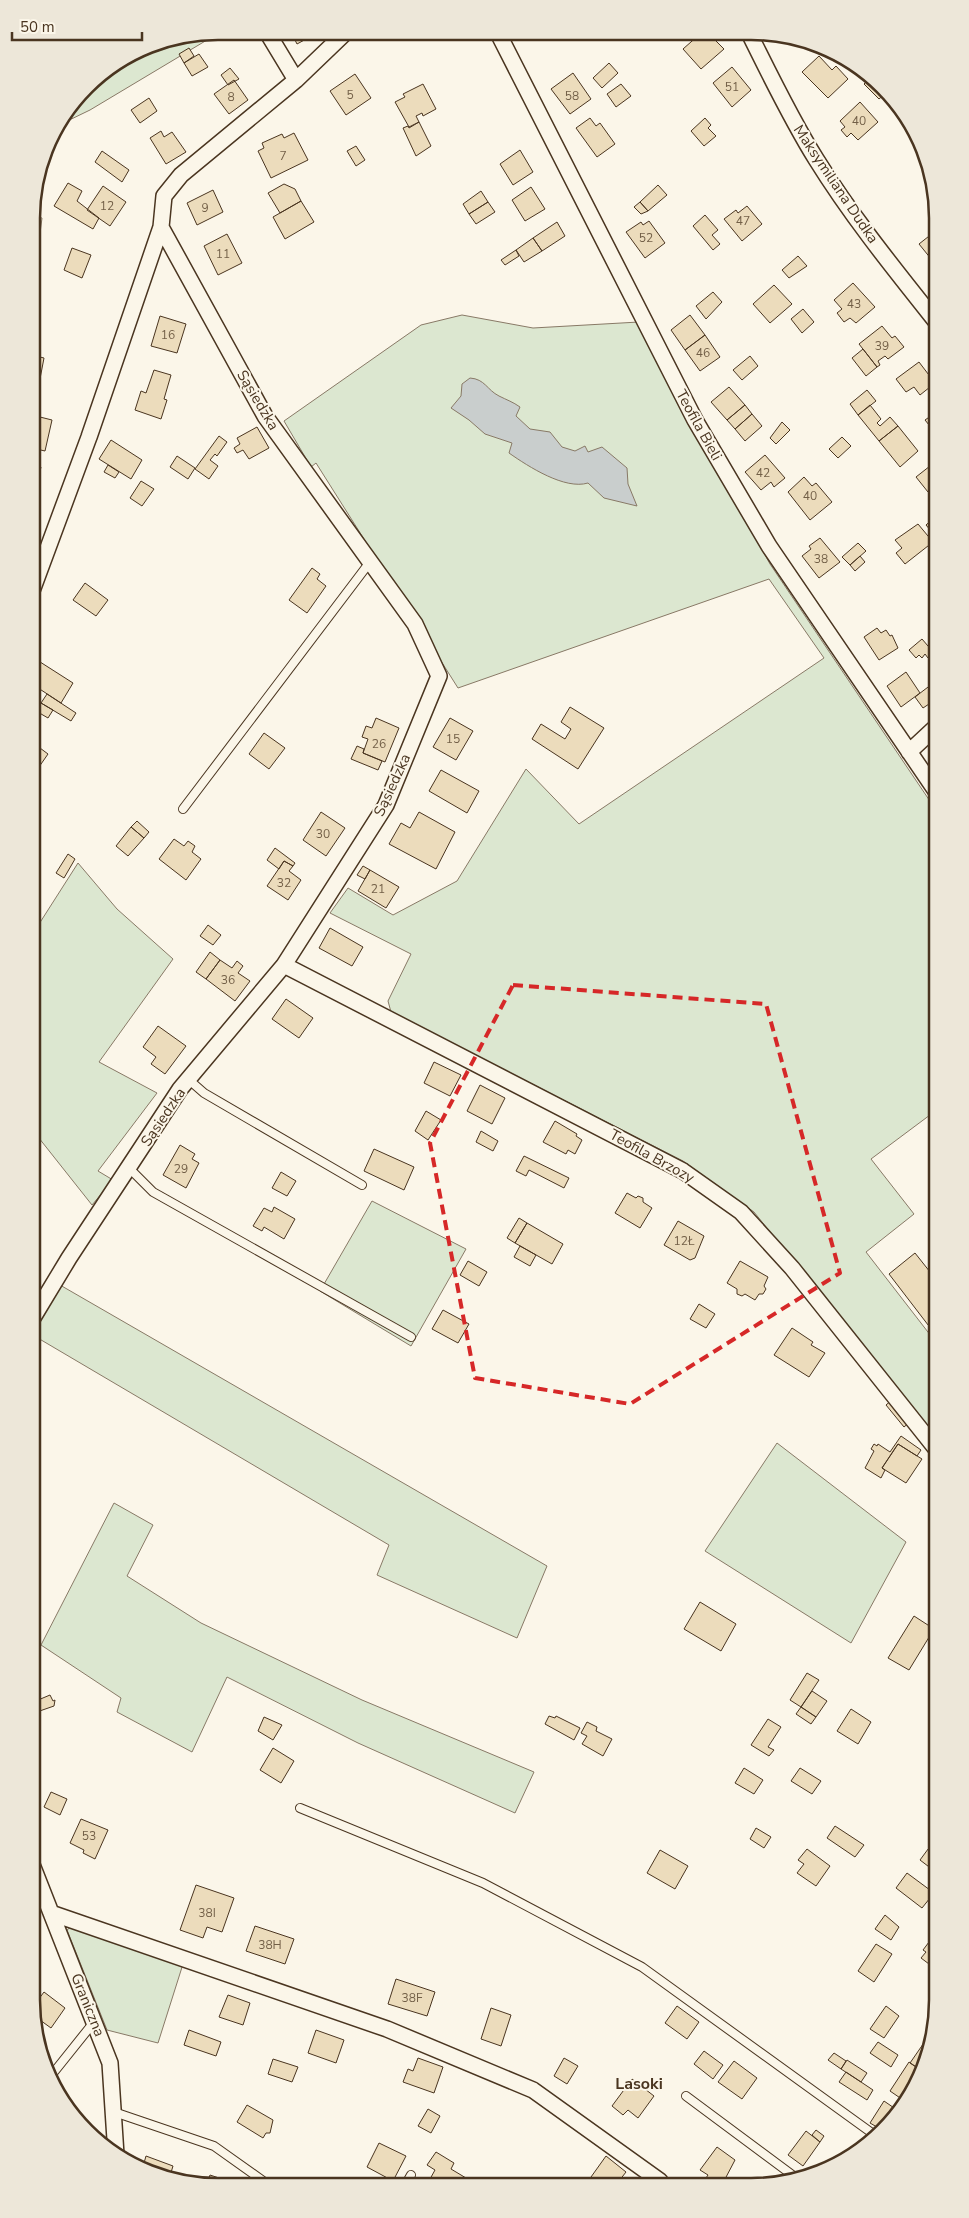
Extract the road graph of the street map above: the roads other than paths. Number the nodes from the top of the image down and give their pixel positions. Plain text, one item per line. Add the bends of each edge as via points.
1 (272, 40) edge
2 (338, 40) edge
3 (502, 40) edge
4 (753, 40) edge
5 (296, 80) junction
6 (161, 227) junction
7 (929, 313) edge
8 (370, 562) junction
9 (40, 570) edge
10 (929, 733) edge
11 (909, 752) junction
12 (929, 781) edge
13 (183, 809) dead end
14 (284, 966) junction
15 (188, 1079) junction
16 (128, 1168) junction
17 (362, 1185) dead end
18 (40, 1306) edge
19 (411, 1337) dead end
20 (929, 1439) edge
21 (300, 1808) dead end
22 (40, 1894) edge
23 (51, 1913) junction
24 (94, 2022) junction
25 (55, 2071) edge
26 (686, 2096) dead end
27 (114, 2112) junction
28 (870, 2132) edge
29 (116, 2145) edge
30 (791, 2174) edge
31 (259, 2178) edge
32 (656, 2178) edge

1 - 5 street
2 - 5 street
3 - 11 street, Teofila Bieli via 695,420 769,546
4 - 7 street, Maksymiliana Dudka via 816,160 870,238
5 - 6 street via 181,175 164,196
6 - 8 street, Sąsiedzka via 265,416
6 - 9 street
8 - 13 lane
8 - 14 street, Sąsiedzka via 415,624 439,676 386,804
10 - 11 street
11 - 12 street, Teofila Bieli
14 - 15 street, Sąsiedzka
14 - 20 street, Teofila Brzozy via 683,1170 741,1212 792,1268
15 - 16 street, Sąsiedzka
15 - 17 lane via 204,1093
16 - 18 street, Sąsiedzka
16 - 19 lane via 153,1192
21 - 28 lane via 484,1883 642,1967
22 - 23 street, Graniczna
23 - 24 street, Graniczna
23 - 32 street via 387,2029 533,2090
24 - 25 lane
24 - 27 street, Graniczna via 110,2063
26 - 30 lane
27 - 29 street, Graniczna
27 - 31 lane via 214,2146

